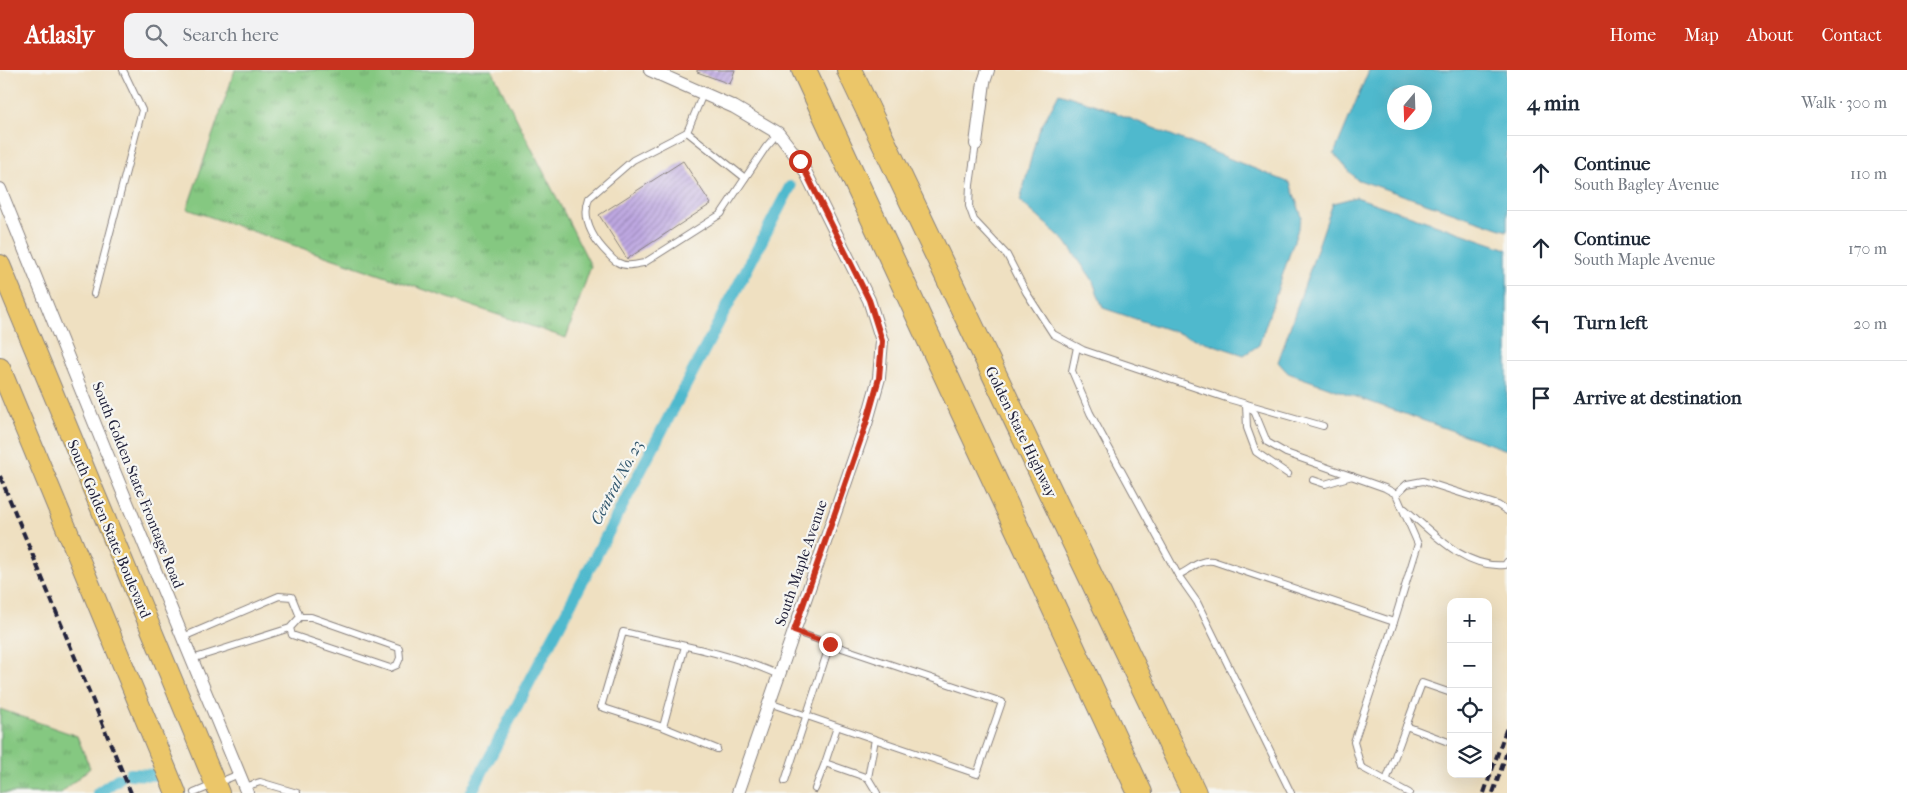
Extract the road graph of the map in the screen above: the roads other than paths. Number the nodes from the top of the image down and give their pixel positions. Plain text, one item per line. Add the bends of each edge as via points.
1 (123, 70) edge
2 (650, 70) edge
3 (804, 70) edge
4 (849, 70) edge
5 (988, 70) edge
6 (703, 94) junction
7 (687, 132) junction
8 (778, 133) junction
9 (976, 144) joint
10 (745, 178) junction
11 (0, 189) edge
12 (0, 265) edge
13 (94, 294) dead end
14 (1077, 347) junction
15 (0, 368) edge
16 (1246, 404) junction
17 (1323, 426) dead end
18 (1288, 474) dead end
19 (1352, 476) junction
20 (1313, 480) dead end
21 (1396, 494) junction
22 (1404, 508) junction
23 (1507, 511) edge
24 (1507, 562) edge
25 (1178, 575) junction
26 (300, 617) junction
27 (1394, 622) junction
28 (290, 628) junction
29 (794, 631) junction
30 (183, 637) junction
31 (830, 644) junction
32 (685, 646) junction
33 (192, 659) junction
34 (779, 675) junction
35 (1447, 692) edge
36 (769, 703) junction
37 (806, 716) junction
38 (1406, 726) junction
39 (663, 727) junction
40 (837, 727) junction
41 (874, 739) junction
42 (1447, 741) edge
43 (717, 750) dead end
44 (825, 763) junction
45 (239, 774) junction
46 (868, 778) junction
47 (785, 781) dead end
48 (1386, 781) junction
49 (217, 788) edge
50 (815, 789) dead end
51 (246, 790) edge
52 (176, 793) edge
53 (194, 793) edge
54 (296, 793) edge
55 (738, 793) edge
56 (877, 793) edge
57 (1140, 793) edge
58 (1194, 793) edge
59 (1291, 793) edge
60 (1409, 793) edge

1 - 13 lane via 142,110
2 - 6 street
3 - 57 highway
4 - 58 highway, Golden State Highway
5 - 9 street
6 - 7 lane
6 - 8 street via 734,107
7 - 10 lane
7 - 10 lane via 633,160 589,198 586,220 592,234 616,262 629,266 644,264 705,226 721,214
8 - 10 lane
8 - 29 street, South Maple Avenue via 800,161 869,300 882,341 879,378 866,424
9 - 14 lane via 969,206 974,220 1007,255 1053,334
11 - 30 street, South Golden State Frontage Road
12 - 49 main road, South Golden State Boulevard
14 - 16 lane
14 - 25 lane via 1072,370 1090,413
15 - 52 main road
16 - 17 lane
16 - 18 lane via 1247,428 1256,452
16 - 19 lane via 1255,413 1267,442 1286,453
19 - 20 lane via 1325,484
19 - 21 lane
21 - 22 lane
21 - 23 lane via 1407,484 1423,481 1498,505
22 - 24 lane via 1452,549 1471,559 1494,566
22 - 27 lane via 1418,544
25 - 27 lane via 1200,561 1213,561
25 - 59 lane via 1196,602
26 - 28 lane
26 - 28 lane via 311,617 399,648 398,665 390,668 300,638 292,634
26 - 30 lane via 292,597 279,596
27 - 48 lane via 1354,742 1361,767
28 - 33 lane
29 - 31 lane
29 - 34 street, South Maple Avenue
30 - 33 street, South Golden State Frontage Road
31 - 37 lane
31 - 41 lane via 1002,702 977,774
32 - 34 lane
32 - 39 lane
32 - 39 lane via 623,632 601,707
33 - 45 street, South Golden State Frontage Road
34 - 36 street, South Maple Avenue
35 - 38 lane via 1422,683
36 - 37 lane
36 - 55 street, South Maple Avenue
37 - 40 lane
37 - 47 lane
38 - 42 lane
38 - 48 lane
39 - 43 lane
40 - 41 lane
40 - 44 lane
41 - 46 lane
44 - 46 lane
44 - 50 lane
45 - 49 lane
45 - 51 street, South Golden State Frontage Road
46 - 56 lane
48 - 60 lane
49 - 53 lane
51 - 54 lane via 260,782

